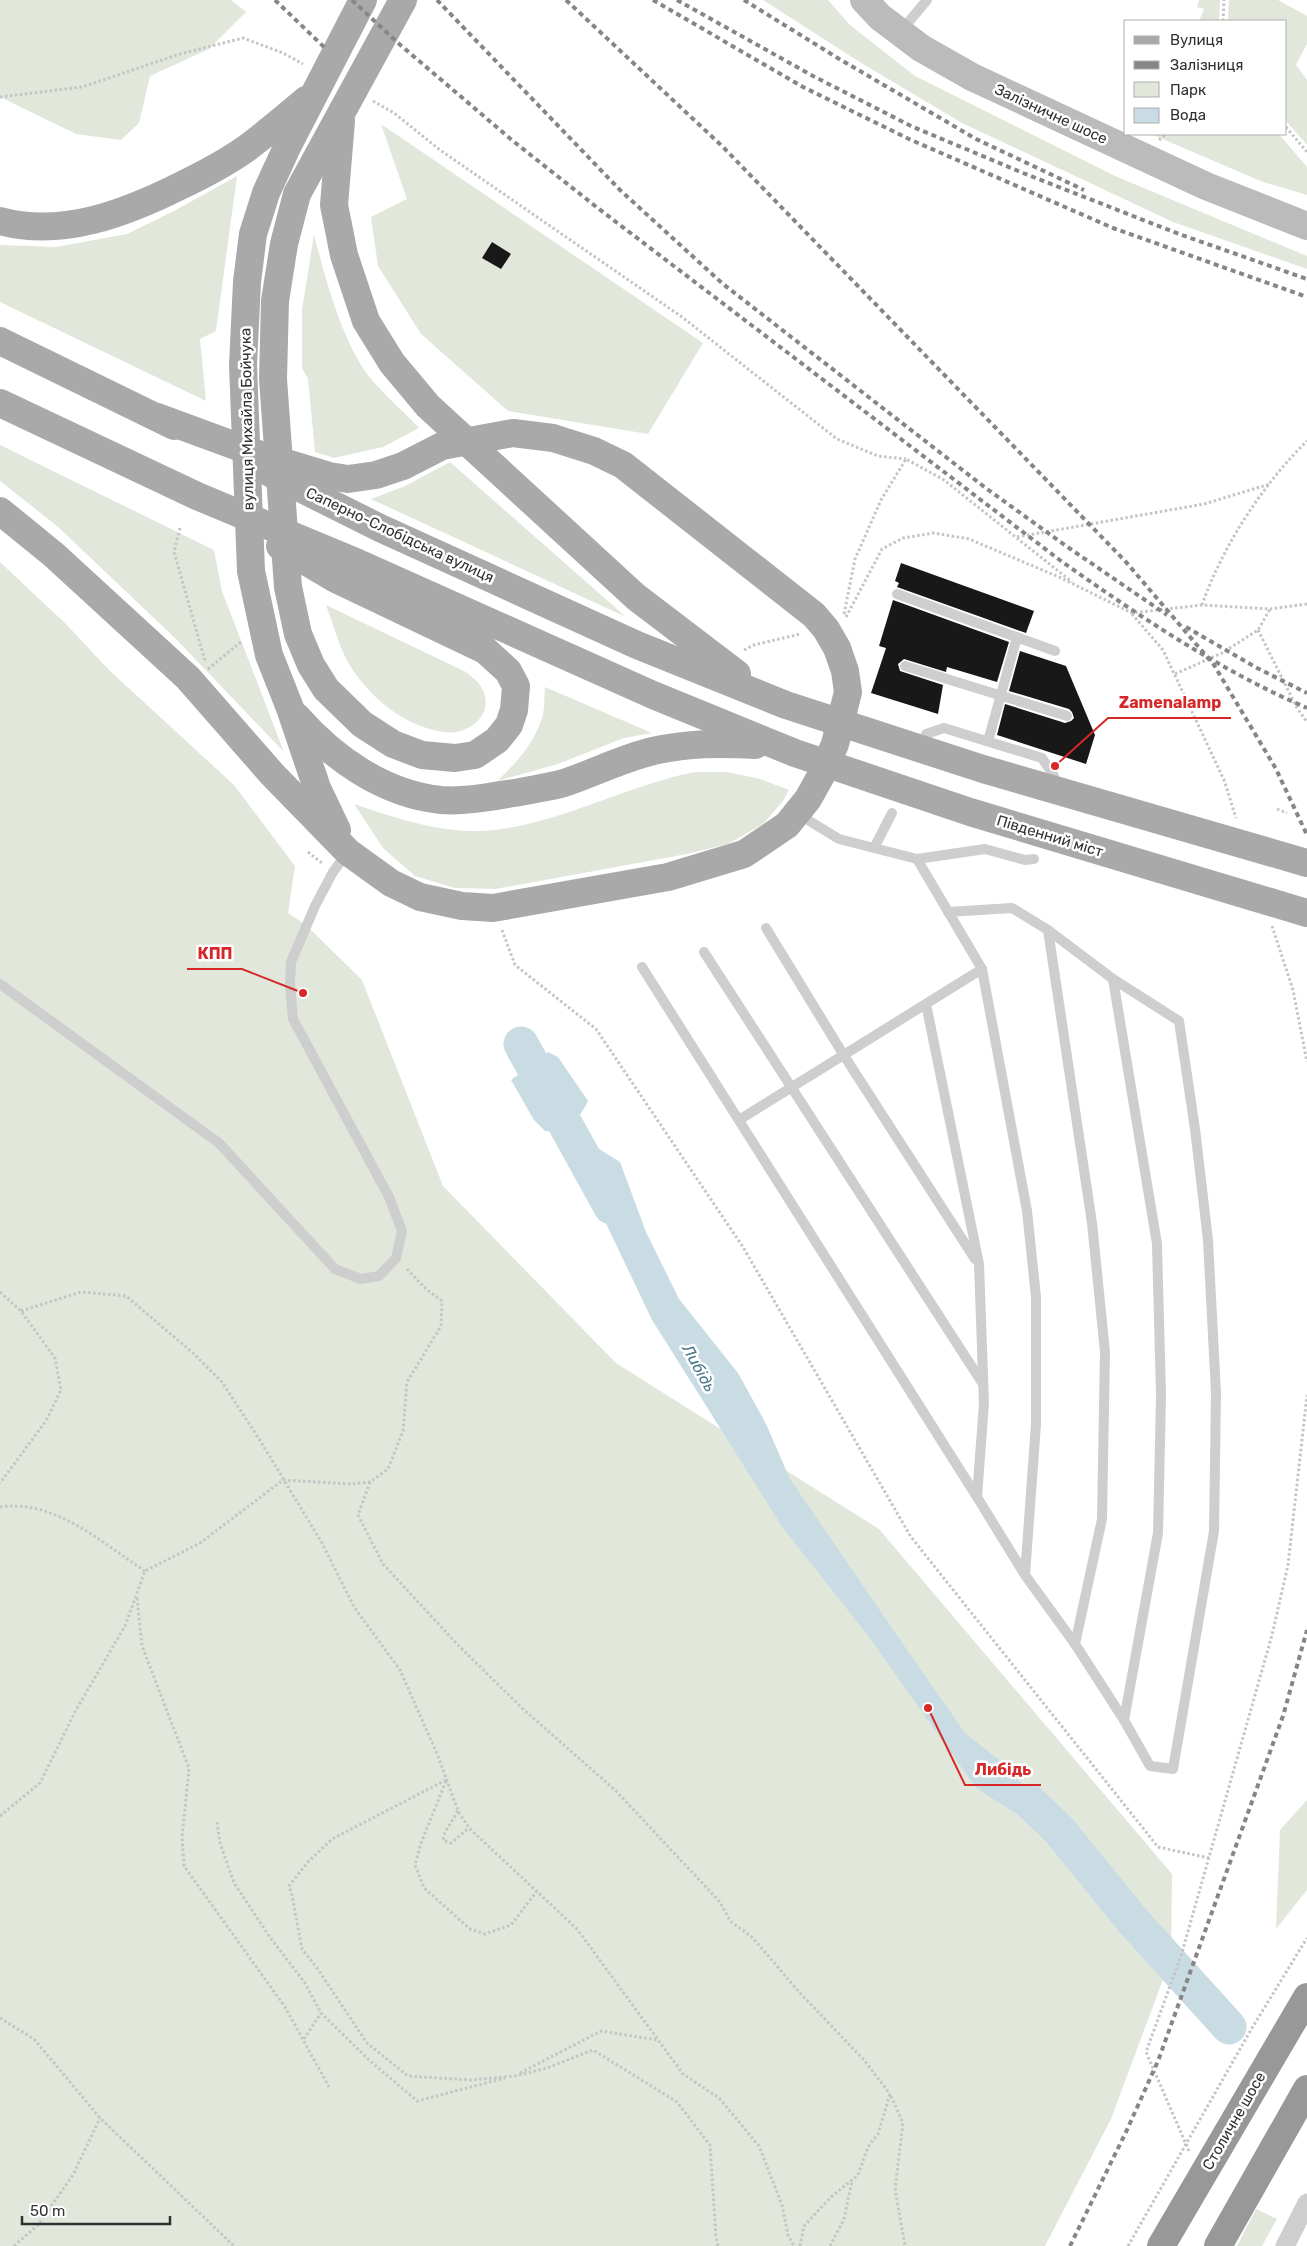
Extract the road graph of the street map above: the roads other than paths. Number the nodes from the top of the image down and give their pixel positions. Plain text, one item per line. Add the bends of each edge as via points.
1 (363, 0) edge
2 (404, 0) edge
3 (864, 0) edge
4 (927, 0) edge
5 (900, 32) junction
6 (312, 80) junction
7 (342, 115) junction
8 (0, 221) edge
9 (1307, 226) edge
10 (0, 341) edge
11 (0, 403) edge
12 (157, 417) junction
13 (197, 496) junction
14 (0, 511) edge
15 (897, 594) dead end
16 (1017, 637) junction
17 (1055, 651) dead end
18 (904, 666) dead end
19 (1001, 696) junction
20 (769, 699) junction
21 (290, 708) junction
22 (1067, 716) dead end
23 (926, 734) dead end
24 (988, 741) junction
25 (786, 750) junction
26 (353, 768) junction
27 (1054, 776) dead end
28 (317, 788) junction
29 (798, 813) junction
30 (892, 813) dead end
31 (874, 848) junction
32 (348, 852) junction
33 (917, 859) junction
34 (1034, 859) dead end
35 (1307, 863) edge
36 (948, 912) junction
37 (1307, 914) edge
38 (766, 928) dead end
39 (1048, 930) junction
40 (704, 952) dead end
41 (642, 967) dead end
42 (982, 969) junction
43 (1113, 979) junction
44 (0, 984) edge
45 (926, 1004) junction
46 (843, 1054) junction
47 (791, 1088) junction
48 (740, 1120) junction
49 (979, 1264) junction
50 (983, 1385) junction
51 (977, 1496) junction
52 (1024, 1575) junction
53 (1075, 1644) junction
54 (1124, 1720) junction
55 (1307, 1997) edge
56 (1307, 2089) edge
57 (1307, 2203) edge
58 (1161, 2246) edge
59 (1218, 2246) edge
60 (1284, 2246) edge

1 - 6 main road, вулиця Михайла Бойчука
2 - 7 main road, вулиця Михайла Бойчука
3 - 5 street, Залізничне шосе
4 - 5 lane
5 - 9 street, Залізничне шосе via 972,78 1206,186
6 - 8 main road via 248,148 152,200 118,214 81,223 38,226
6 - 21 main road, вулиця Михайла Бойчука via 266,193 253,234 243,365 251,570 269,655
7 - 13 main road, вулиця Михайла Бойчука via 297,194 284,244 275,301 273,379 288,587 298,634 326,689 362,724 393,744 422,755 455,758 475,755 497,740 509,725 516,686 508,671 485,650 334,578
7 - 20 main road via 334,205 344,256 366,321 392,363 428,406 636,597
10 - 12 main road, Саперно-Слобідська вулиця
11 - 13 main road
12 - 20 main road, Саперно-Слобідська вулиця via 380,528 637,645
12 - 29 main road via 266,457 348,479 394,469 442,446 513,432 553,438 594,451 623,465 814,615 837,648 848,692 844,716 823,772
13 - 25 main road
14 - 32 main road via 54,555 188,678 272,774
15 - 16 lane
16 - 17 lane
16 - 19 lane
18 - 19 lane
19 - 22 lane
19 - 24 lane
20 - 35 main road, Саперно-Слобідська вулиця via 983,769
21 - 26 main road via 318,741
21 - 28 main road, вулиця Михайла Бойчука
23 - 24 lane via 944,728
24 - 27 lane via 1042,758
25 - 26 main road via 710,742 652,751 562,783 486,798 441,800 401,791
25 - 37 main road, Південний міст via 970,812
26 - 28 main road via 332,762 321,768
28 - 32 main road, вулиця Михайла Бойчука
29 - 31 lane via 839,839
29 - 32 main road via 768,839 744,854 721,862 668,878 493,908 462,906 420,897 391,883
30 - 31 lane
31 - 33 lane
32 - 44 lane via 315,906 291,962 290,984 293,1019 389,1197 402,1231 396,1258 379,1276 361,1279 335,1269 219,1142
33 - 34 lane via 985,849 1024,860
33 - 36 lane
36 - 39 lane via 1012,908
36 - 42 lane
38 - 46 lane
39 - 43 lane
39 - 53 lane via 1092,1222 1105,1352 1102,1519
40 - 47 lane
41 - 48 lane
42 - 45 lane
42 - 52 lane via 1027,1211 1036,1297 1036,1424
43 - 54 lane via 1157,1244 1161,1395 1158,1533
43 - 54 lane via 1179,1022 1196,1129 1208,1240 1216,1393 1214,1531 1173,1769 1150,1766
45 - 46 lane
45 - 49 lane
46 - 47 lane
46 - 49 lane
47 - 48 lane
47 - 50 lane
48 - 51 lane
49 - 50 lane
50 - 51 lane
51 - 52 lane
52 - 53 lane
53 - 54 lane
55 - 58 highway, Столичне шосе
56 - 59 highway
57 - 60 street

